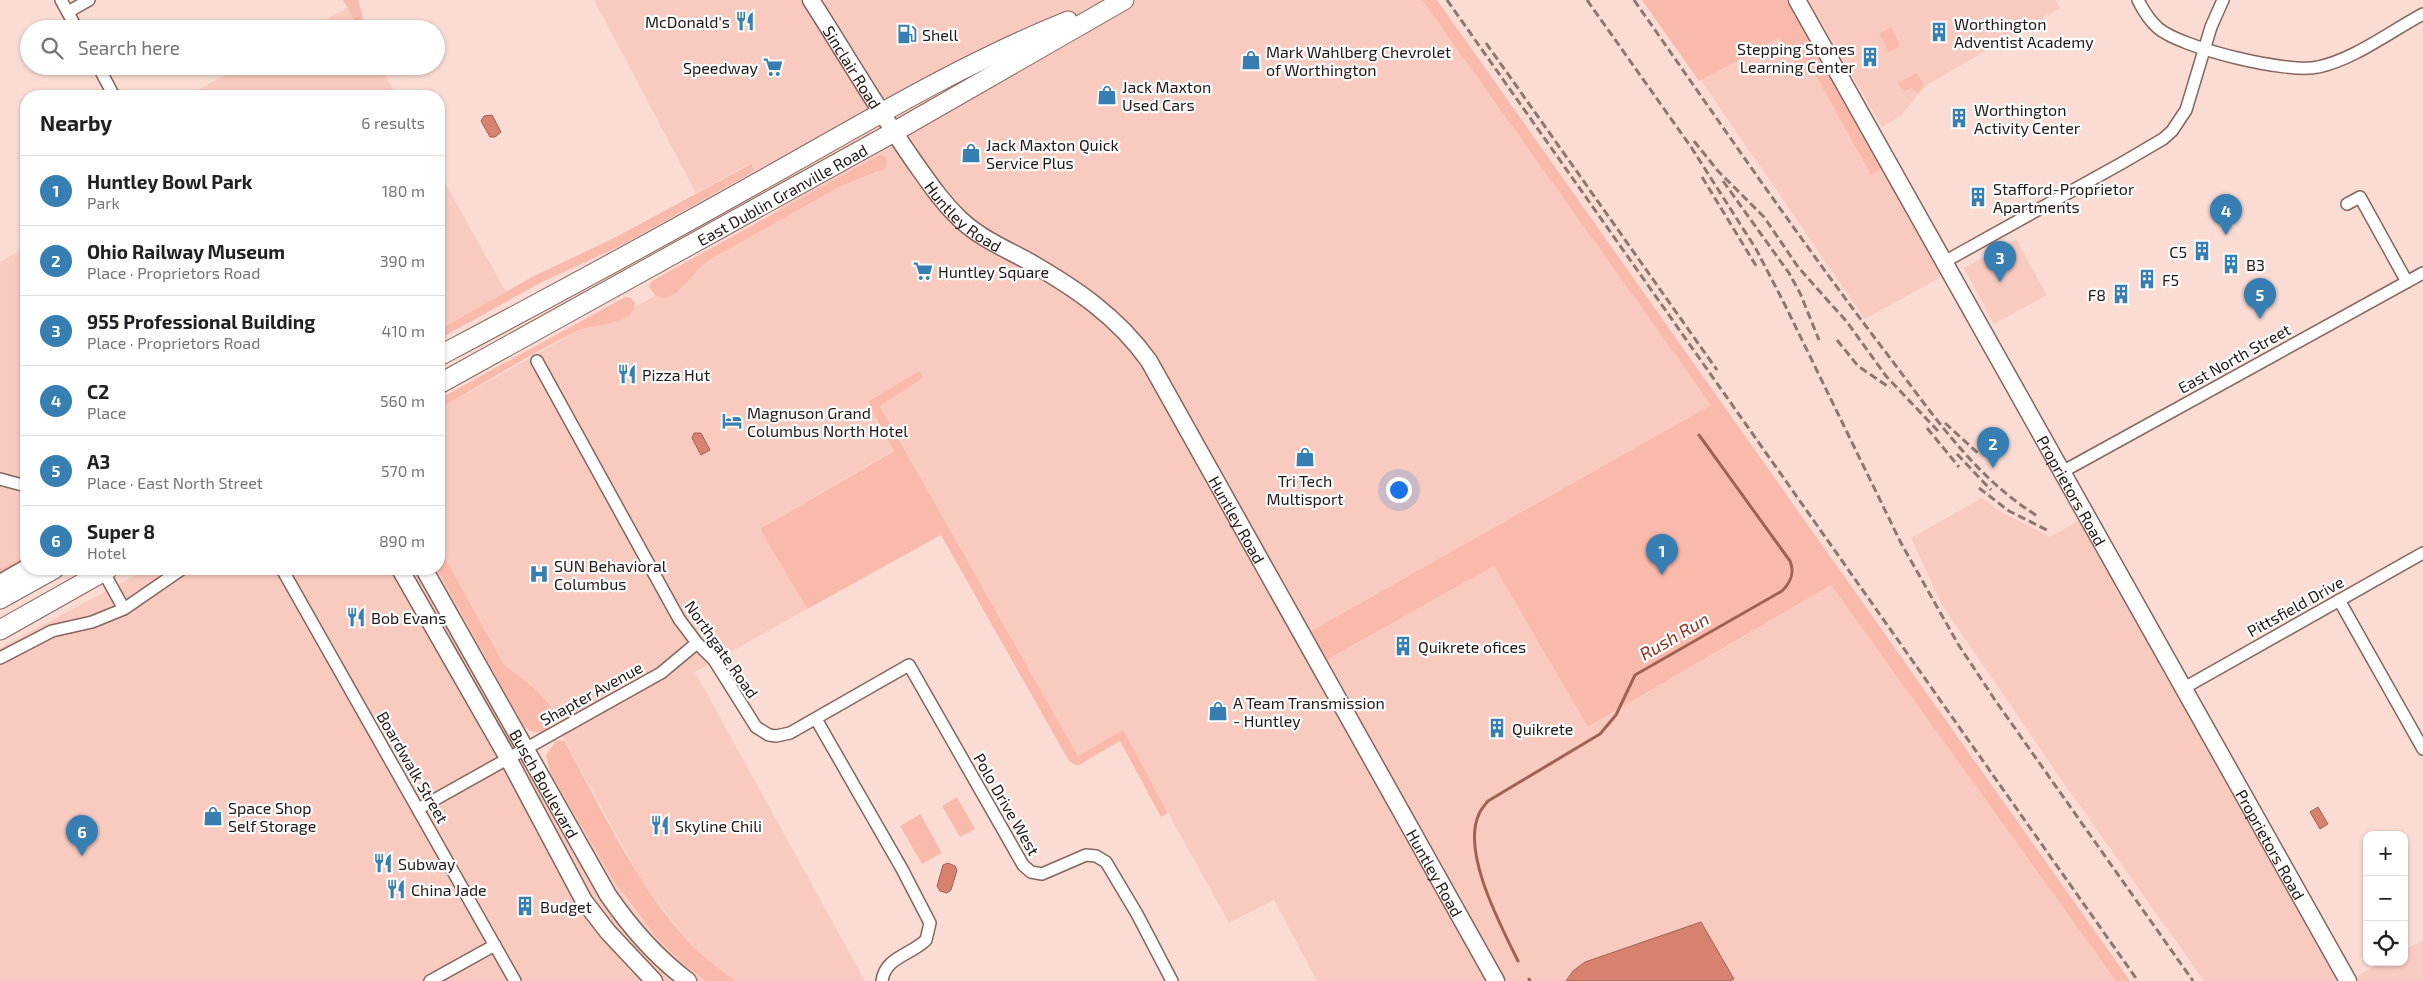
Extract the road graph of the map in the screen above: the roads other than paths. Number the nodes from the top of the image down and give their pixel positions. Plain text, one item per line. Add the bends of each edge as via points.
1 (61, 0) edge
2 (90, 0) edge
3 (811, 0) edge
4 (1120, 0) edge
5 (1124, 0) edge
6 (1798, 0) edge
7 (2138, 0) edge
8 (2223, 0) edge
9 (68, 12) junction
10 (2423, 14) edge
11 (72, 20) edge
12 (2206, 48) junction
13 (103, 75) edge
14 (111, 90) edge
15 (881, 113) junction
16 (894, 132) junction
17 (2347, 204) dead end
18 (1944, 262) junction
19 (2423, 273) edge
20 (2406, 282) junction
21 (445, 353) edge
22 (537, 360) dead end
23 (445, 381) edge
24 (2062, 472) junction
25 (0, 479) edge
26 (20, 484) edge
27 (2423, 553) edge
28 (20, 575) edge
29 (43, 575) edge
30 (97, 575) edge
31 (108, 575) edge
32 (173, 575) edge
33 (285, 575) edge
34 (403, 575) edge
35 (427, 575) edge
36 (0, 586) edge
37 (0, 599) edge
38 (2339, 600) junction
39 (124, 608) junction
40 (0, 630) edge
41 (697, 643) junction
42 (0, 658) edge
43 (909, 665) joint
44 (2184, 688) junction
45 (816, 719) junction
46 (525, 749) junction
47 (2423, 749) edge
48 (508, 758) junction
49 (418, 809) junction
50 (495, 945) junction
51 (430, 981) edge
52 (515, 981) edge
53 (654, 981) edge
54 (688, 981) edge
55 (882, 981) edge
56 (1172, 981) edge
57 (1496, 981) edge
58 (2348, 981) edge

1 - 9 street
2 - 9 street
3 - 15 main road, Sinclair Road
4 - 15 main road, East Dublin Granville Road via 997,51
5 - 16 main road, East Dublin Granville Road
6 - 18 main road, Proprietors Road
7 - 12 street via 2159,28 2182,41
8 - 12 street
9 - 11 street
10 - 12 street via 2346,57 2316,68 2263,64
12 - 18 street via 2186,110 2163,139
13 - 14 street
15 - 16 main road, Sinclair Road
15 - 21 main road, East Dublin Granville Road via 620,260
16 - 23 main road, East Dublin Granville Road
16 - 57 main road, Huntley Road via 935,193 960,219 996,245 1093,302 1124,329 1149,361
17 - 20 street via 2360,197
18 - 24 main road, Proprietors Road
19 - 20 street, East North Street
20 - 24 street, East North Street
22 - 41 street, Northgate Road via 679,619
24 - 44 main road, Proprietors Road
25 - 26 street
27 - 38 street, Pittsfield Drive
28 - 36 highway
29 - 37 main road
30 - 40 main road
31 - 39 street
32 - 39 street
33 - 49 street, Boardwalk Street
34 - 48 main road, Busch Boulevard
35 - 46 main road, Busch Boulevard
38 - 44 street, Pittsfield Drive
38 - 47 street
39 - 42 street via 92,622 52,631
41 - 45 street, Northgate Road via 714,660 762,732 784,735
41 - 46 street, Shapter Avenue via 660,674
43 - 45 street, Northgate Road
43 - 56 street, Polo Drive West via 1023,865 1031,872 1042,874 1086,855 1106,862
44 - 58 main road, Proprietors Road
45 - 55 street via 930,923 926,940 891,963
46 - 48 street, Shapter Avenue
46 - 54 main road, Busch Boulevard via 627,922 666,964
48 - 49 street, Shapter Avenue
48 - 53 main road, Busch Boulevard via 584,901
49 - 50 street, Boardwalk Street
50 - 51 street
50 - 52 street, Boardwalk Street

